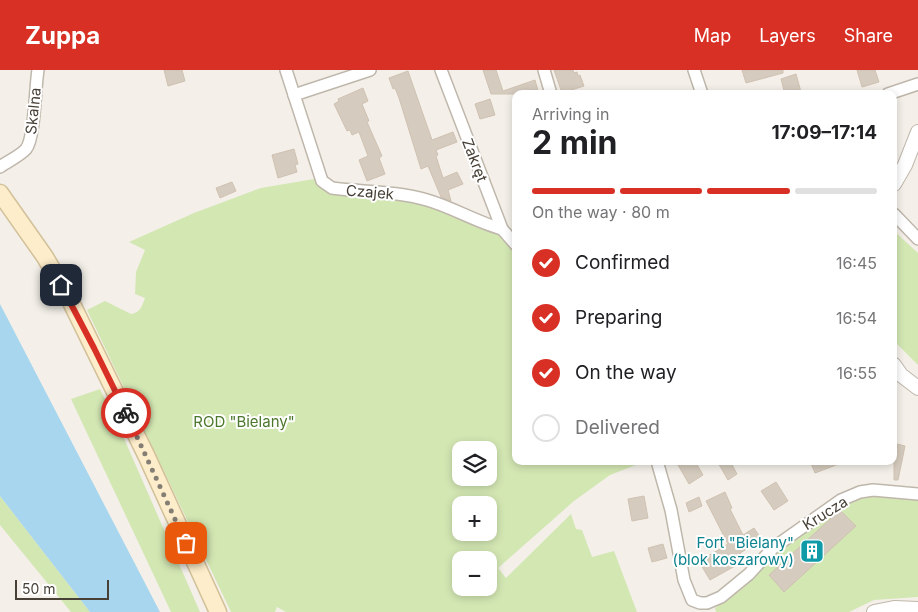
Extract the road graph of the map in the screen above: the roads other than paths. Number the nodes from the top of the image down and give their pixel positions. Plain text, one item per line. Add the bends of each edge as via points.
1 (38, 70) edge
2 (286, 70) edge
3 (370, 70) edge
4 (441, 70) edge
5 (544, 70) edge
6 (694, 70) edge
7 (918, 84) edge
8 (550, 90) edge
9 (701, 90) edge
10 (897, 91) edge
11 (294, 95) junction
12 (918, 132) edge
13 (0, 167) edge
14 (897, 178) edge
15 (0, 193) edge
16 (897, 217) edge
17 (502, 229) junction
18 (918, 239) edge
19 (512, 240) edge
20 (897, 369) edge
21 (918, 388) edge
22 (658, 465) edge
23 (918, 494) edge
24 (918, 609) edge
25 (218, 612) edge
26 (874, 612) edge

1 - 13 street, Skalna via 29,144
2 - 11 street, Czajek
3 - 11 street
4 - 17 street, Zakręt
5 - 8 street
6 - 9 street
7 - 10 street
11 - 17 street, Czajek via 322,181 332,188 428,200
12 - 14 street
15 - 25 main road via 69,298
16 - 18 street
17 - 19 street, Zakręt
20 - 21 street
22 - 23 street, Krucza via 671,510 684,580 692,600 700,603 721,597 773,548 841,500 873,490
24 - 26 street via 894,608

